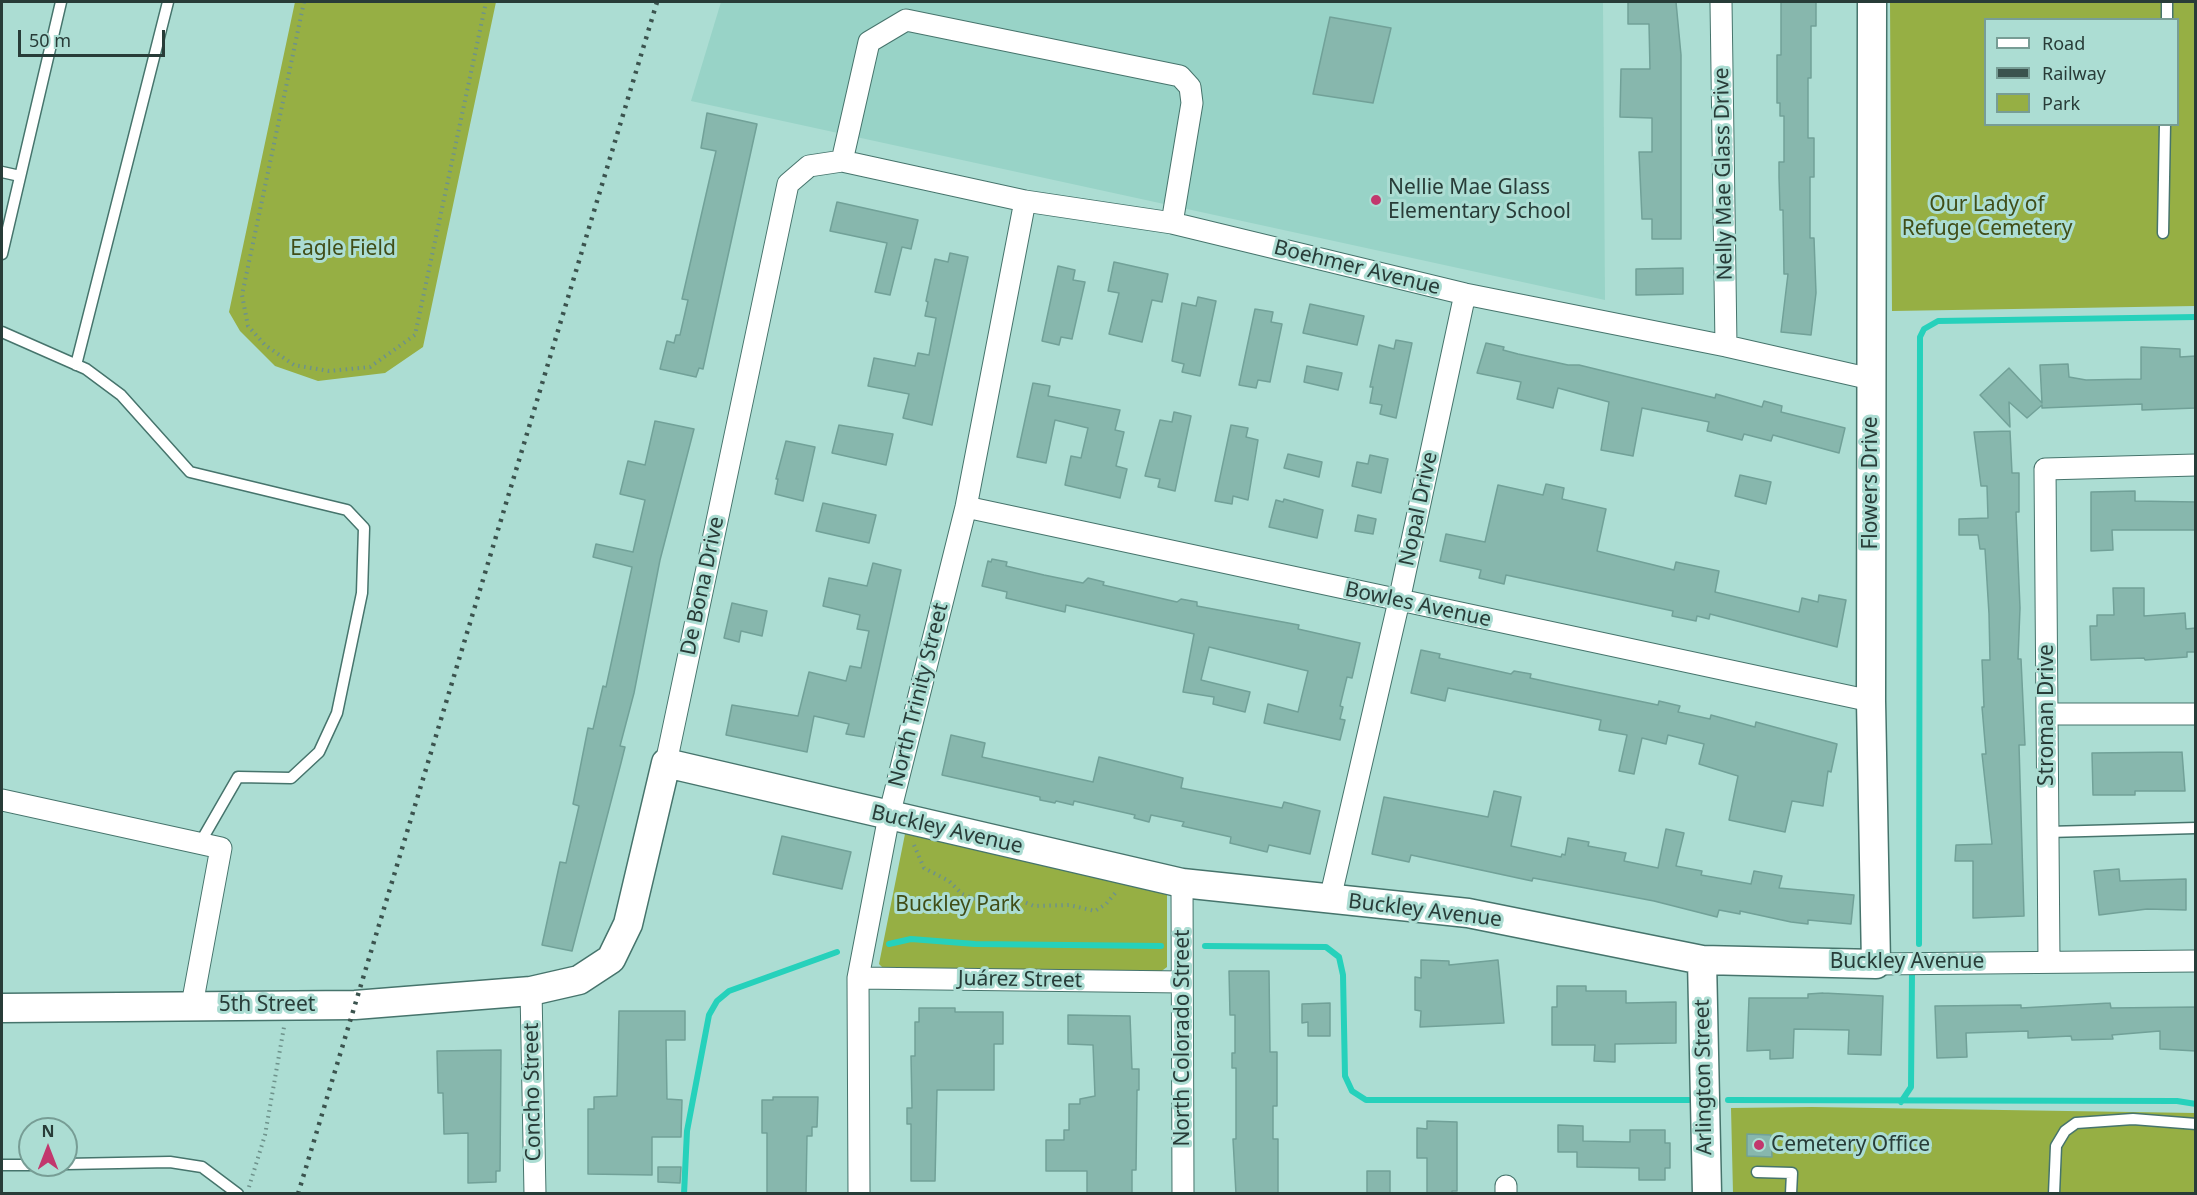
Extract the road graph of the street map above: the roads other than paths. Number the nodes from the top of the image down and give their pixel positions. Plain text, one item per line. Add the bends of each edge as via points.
1 (61, 2) edge
2 (168, 2) edge
3 (1721, 2) edge
4 (1872, 2) edge
5 (2167, 2) edge
6 (2167, 18) edge
7 (2165, 126) edge
8 (842, 161) junction
9 (2, 172) edge
10 (20, 176) junction
11 (1025, 201) junction
12 (1172, 223) junction
13 (2163, 233) dead end
14 (2, 254) edge
15 (1465, 294) junction
16 (2, 332) edge
17 (1726, 346) junction
18 (76, 365) junction
19 (1871, 379) junction
20 (2196, 465) edge
21 (966, 507) junction
22 (1399, 601) junction
23 (1871, 701) junction
24 (2047, 714) junction
25 (2196, 714) edge
26 (666, 763) junction
27 (2, 800) edge
28 (889, 816) junction
29 (2196, 828) edge
30 (2048, 832) junction
31 (200, 843) junction
32 (1182, 883) junction
33 (1330, 899) junction
34 (1702, 960) junction
35 (2049, 961) junction
36 (2196, 961) edge
37 (1876, 964) junction
38 (858, 978) junction
39 (1182, 982) junction
40 (531, 991) junction
41 (192, 1005) junction
42 (2, 1008) edge
43 (2196, 1124) edge
44 (78, 1164) edge
45 (2, 1165) edge
46 (18, 1165) edge
47 (1757, 1172) dead end
48 (238, 1194) edge
49 (535, 1194) edge
50 (859, 1194) edge
51 (1183, 1194) edge
52 (1707, 1194) edge
53 (1791, 1194) edge
54 (2054, 1194) edge

1 - 10 lane
2 - 18 lane
3 - 17 street, Nelly Mae Glass Drive
4 - 19 street, Flowers Drive
5 - 6 lane
7 - 13 lane
8 - 11 street, Boehmer Avenue
8 - 12 street via 869,42 906,20 1180,76 1190,87 1192,103
8 - 26 street, De Bona Drive via 810,166 788,184
9 - 10 lane
10 - 14 lane
11 - 12 street, Boehmer Avenue
11 - 21 street, North Trinity Street
12 - 15 street, Boehmer Avenue
15 - 17 street, Boehmer Avenue
15 - 22 street, Nopal Drive
16 - 18 lane
17 - 19 street, Boehmer Avenue
18 - 31 lane via 121,395 190,472 347,510 364,528 362,593 337,713 319,752 291,778 238,777
19 - 23 street, Flowers Drive
20 - 24 street, Stroman Drive via 2045,469
21 - 22 street, Bowles Avenue
21 - 28 street, North Trinity Street
22 - 23 street, Bowles Avenue
22 - 33 street, Nopal Drive
23 - 37 street, Flowers Drive
24 - 25 street
24 - 30 street, Stroman Drive
26 - 28 street, Buckley Avenue
26 - 40 street, De Bona Drive via 628,924 611,959 579,980
27 - 31 street
28 - 32 street, Buckley Avenue
28 - 38 street, North Trinity Street
29 - 30 lane
30 - 35 street, Stroman Drive
31 - 41 street via 221,848
32 - 33 street, Buckley Avenue
32 - 39 street, North Colorado Street
33 - 34 street, Buckley Avenue via 1468,913
34 - 37 street, Buckley Avenue
34 - 52 street, Arlington Street
35 - 36 street, Buckley Avenue
35 - 37 street, Buckley Avenue
38 - 39 street, Juárez Street
38 - 50 street, North Trinity Street
39 - 51 street, North Colorado Street
40 - 41 street, 5th Street via 355,1005
40 - 49 street, Concho Street
41 - 42 street, 5th Street
43 - 54 lane via 2133,1119 2076,1123 2065,1131 2056,1146
44 - 48 lane via 170,1162 202,1167
45 - 46 lane
47 - 53 lane via 1792,1173

